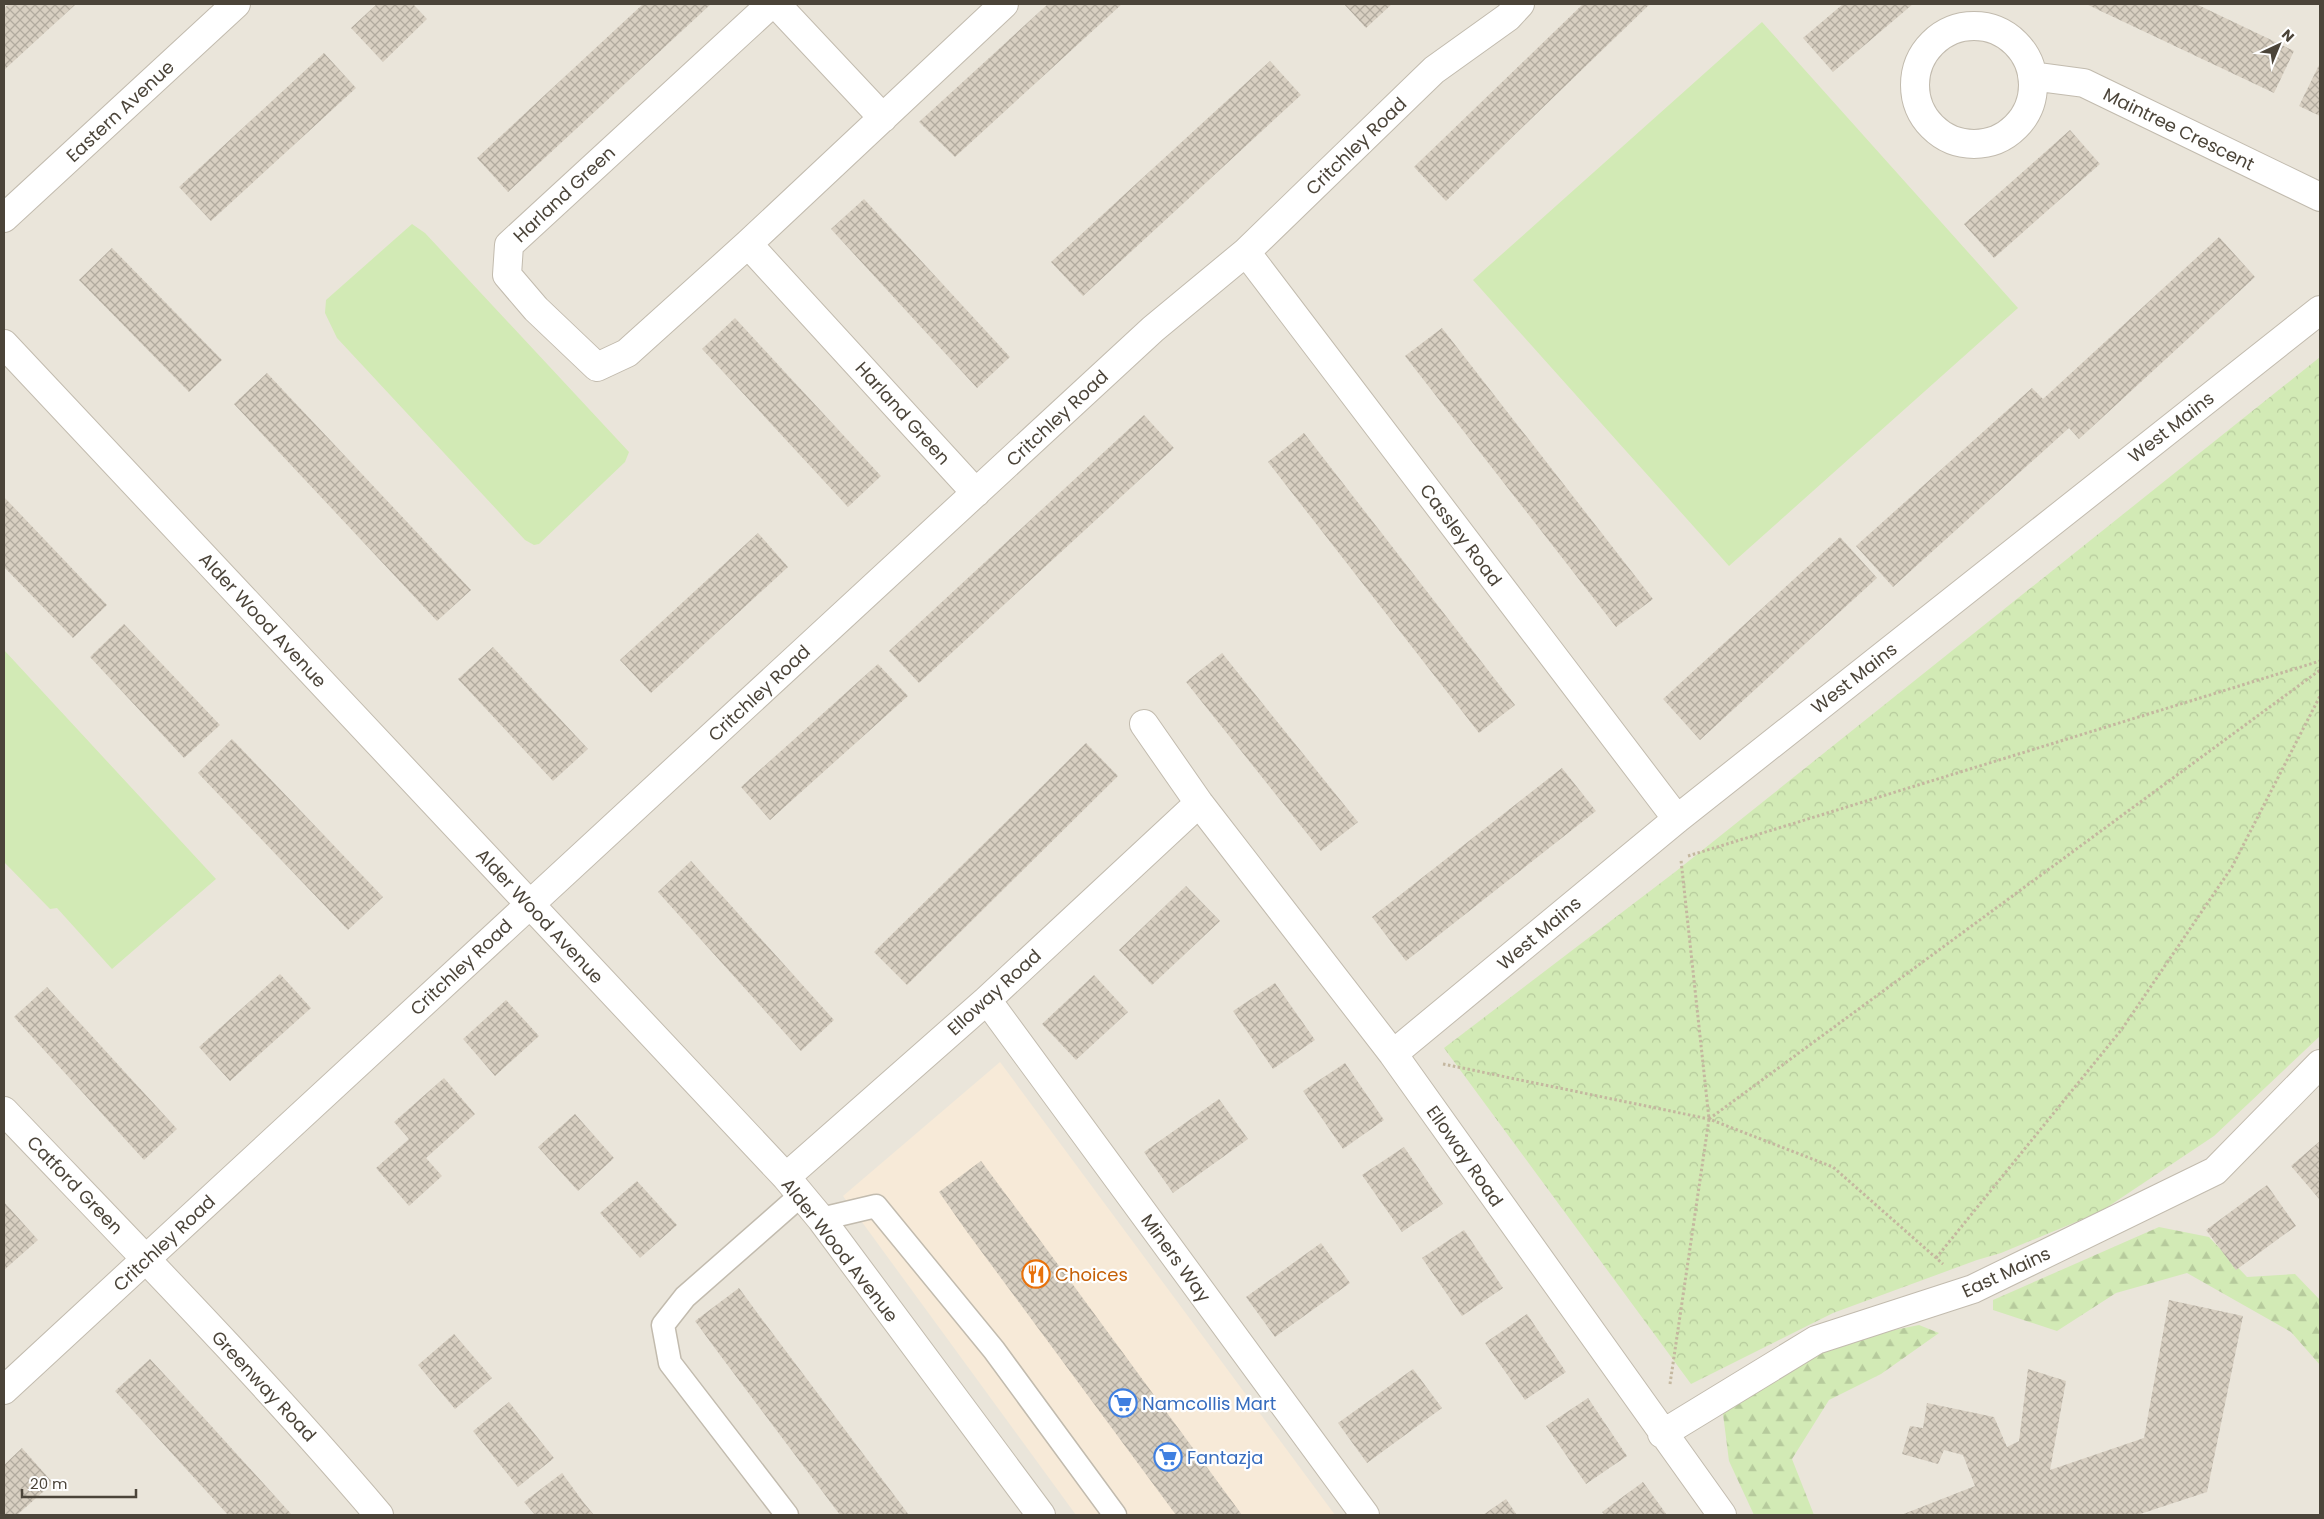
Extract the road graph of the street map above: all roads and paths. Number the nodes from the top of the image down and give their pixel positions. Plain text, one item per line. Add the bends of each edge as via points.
1 (236, 4) edge
2 (771, 4) edge
3 (776, 4) edge
4 (1004, 4) edge
5 (1508, 8) edge
6 (2032, 76) junction
7 (883, 118) junction
8 (2320, 197) edge
9 (4, 218) edge
10 (748, 244) junction
11 (1246, 252) junction
12 (2320, 310) edge
13 (4, 344) edge
14 (976, 493) junction
15 (2320, 661) edge
16 (2320, 670) edge
17 (2320, 696) edge
18 (1144, 724) dead end
19 (1199, 803) junction
20 (1677, 819) junction
21 (529, 904) junction
22 (988, 1000) junction
23 (1393, 1054) junction
24 (2320, 1064) edge
25 (4, 1111) edge
26 (1709, 1119) junction
27 (793, 1186) junction
28 (821, 1219) junction
29 (1936, 1258) junction
30 (146, 1260) junction
31 (1973, 1289) junction
32 (4, 1390) edge
33 (1662, 1434) junction
34 (379, 1515) edge
35 (787, 1515) edge
36 (1041, 1515) edge
37 (1114, 1515) edge
38 (1365, 1515) edge
39 (1722, 1515) edge

1 - 9 street, Eastern Avenue
2 - 10 street, Harland Green via 509,245 507,274 536,309 597,367 627,353
3 - 7 street
4 - 7 street, Harland Green
5 - 11 street, Critchley Road via 1434,70
6 - 6 street via 2032,96 2025,115 2012,131 1994,141 1974,144 1955,141 1937,131 1923,116 1916,98 1919,61 1930,45 1945,33 1963,27 1999,32 2015,43 2027,58
6 - 8 street, Maintree Crescent via 2084,84
7 - 10 street, Harland Green
10 - 14 street, Harland Green
11 - 14 street, Critchley Road via 1153,329
11 - 20 street, Cassley Road
12 - 20 street, West Mains
13 - 21 street, Alder Wood Avenue
14 - 21 street, Critchley Road
15 - 26 path via 1681,858
16 - 26 path
17 - 29 path via 2232,867 2122,1029
18 - 19 street, Elloway Road
19 - 22 street, Elloway Road
19 - 23 street, Elloway Road
20 - 23 street, West Mains
21 - 27 street, Alder Wood Avenue
21 - 30 street, Critchley Road
22 - 27 street, Elloway Road
22 - 38 street, Miners Way
23 - 26 path
23 - 33 street, Elloway Road
24 - 31 street, East Mains via 2215,1171
25 - 30 street, Catford Green
26 - 29 path via 1833,1167
26 - 33 path
27 - 28 street, Alder Wood Avenue
27 - 35 lane via 684,1297 663,1325 670,1363
28 - 36 street, Alder Wood Avenue
28 - 37 lane via 876,1206 994,1350
29 - 31 path
30 - 32 street, Critchley Road
30 - 34 street, Greenway Road via 322,1448
31 - 33 street, East Mains via 1816,1340
33 - 39 street, Elloway Road

